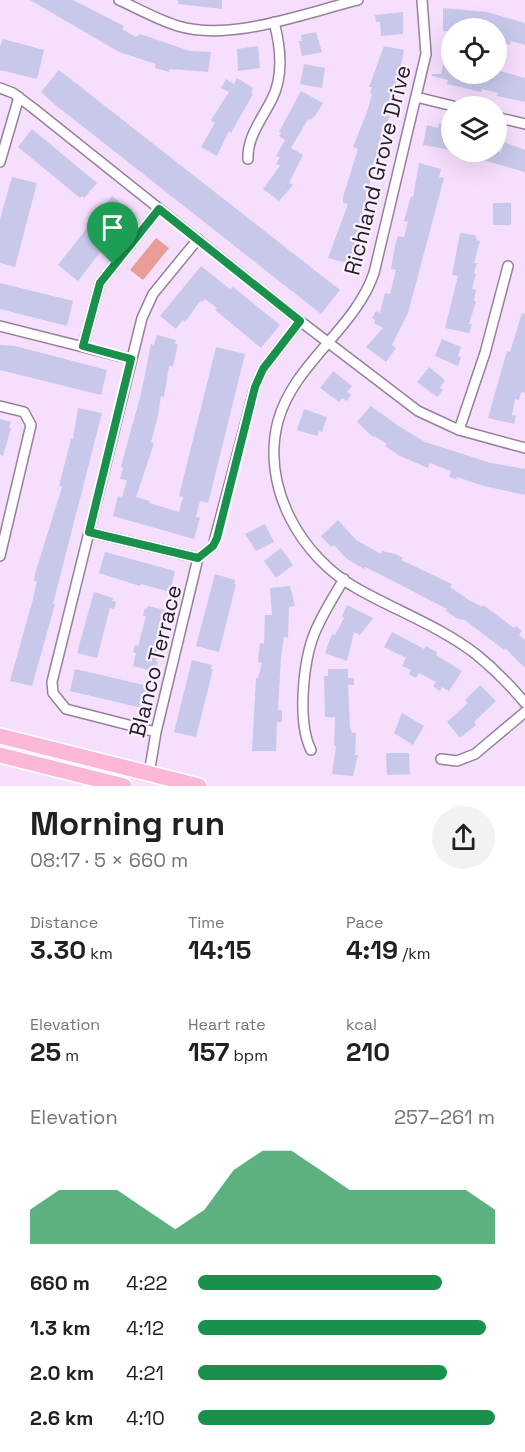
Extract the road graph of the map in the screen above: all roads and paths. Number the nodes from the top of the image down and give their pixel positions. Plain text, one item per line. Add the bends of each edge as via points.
1 (119, 0) edge
2 (358, 0) edge
3 (422, 0) edge
4 (274, 22) junction
5 (0, 88) edge
6 (19, 97) junction
7 (416, 97) junction
8 (441, 103) edge
9 (507, 120) edge
10 (525, 124) edge
11 (248, 159) dead end
12 (0, 162) edge
13 (159, 209) junction
14 (198, 239) junction
15 (508, 266) dead end
16 (300, 321) junction
17 (0, 326) edge
18 (328, 342) junction
19 (83, 346) junction
20 (131, 359) junction
21 (0, 406) edge
22 (459, 430) junction
23 (525, 448) edge
24 (89, 532) junction
25 (0, 556) edge
26 (198, 558) junction
27 (344, 579) junction
28 (525, 703) edge
29 (525, 712) edge
30 (156, 732) junction
31 (0, 736) edge
32 (311, 750) dead end
33 (0, 755) edge
34 (441, 759) dead end
35 (149, 774) junction
36 (124, 786) edge
37 (199, 786) edge

1 - 4 street via 179,26 210,32
2 - 4 street
3 - 7 street, Richland Grove Drive via 426,54
4 - 11 street via 279,46 278,80 250,142
5 - 6 street
6 - 12 street
6 - 13 street
7 - 8 street
7 - 18 street, Richland Grove Drive via 368,290
9 - 10 street
13 - 14 street
13 - 19 street via 100,283
14 - 16 street
14 - 20 street via 153,294
15 - 22 street via 486,353
16 - 18 street
16 - 26 street via 259,377 217,538
17 - 19 street
18 - 22 street via 418,411
18 - 27 street, Richland Grove Drive via 297,382 279,420 274,444 275,472 280,498 292,526
19 - 20 street
20 - 24 street
21 - 25 street via 24,412 31,420
22 - 23 street
24 - 26 street
24 - 30 street via 52,682 53,693 66,709
26 - 30 street, Blanco Terrace
27 - 28 street, Richland Grove Drive via 476,655
27 - 32 street via 314,633 308,658 304,717 305,737
29 - 34 street via 475,754 457,761
30 - 35 street, Blanco Terrace
31 - 35 main road
33 - 36 main road
35 - 37 main road

